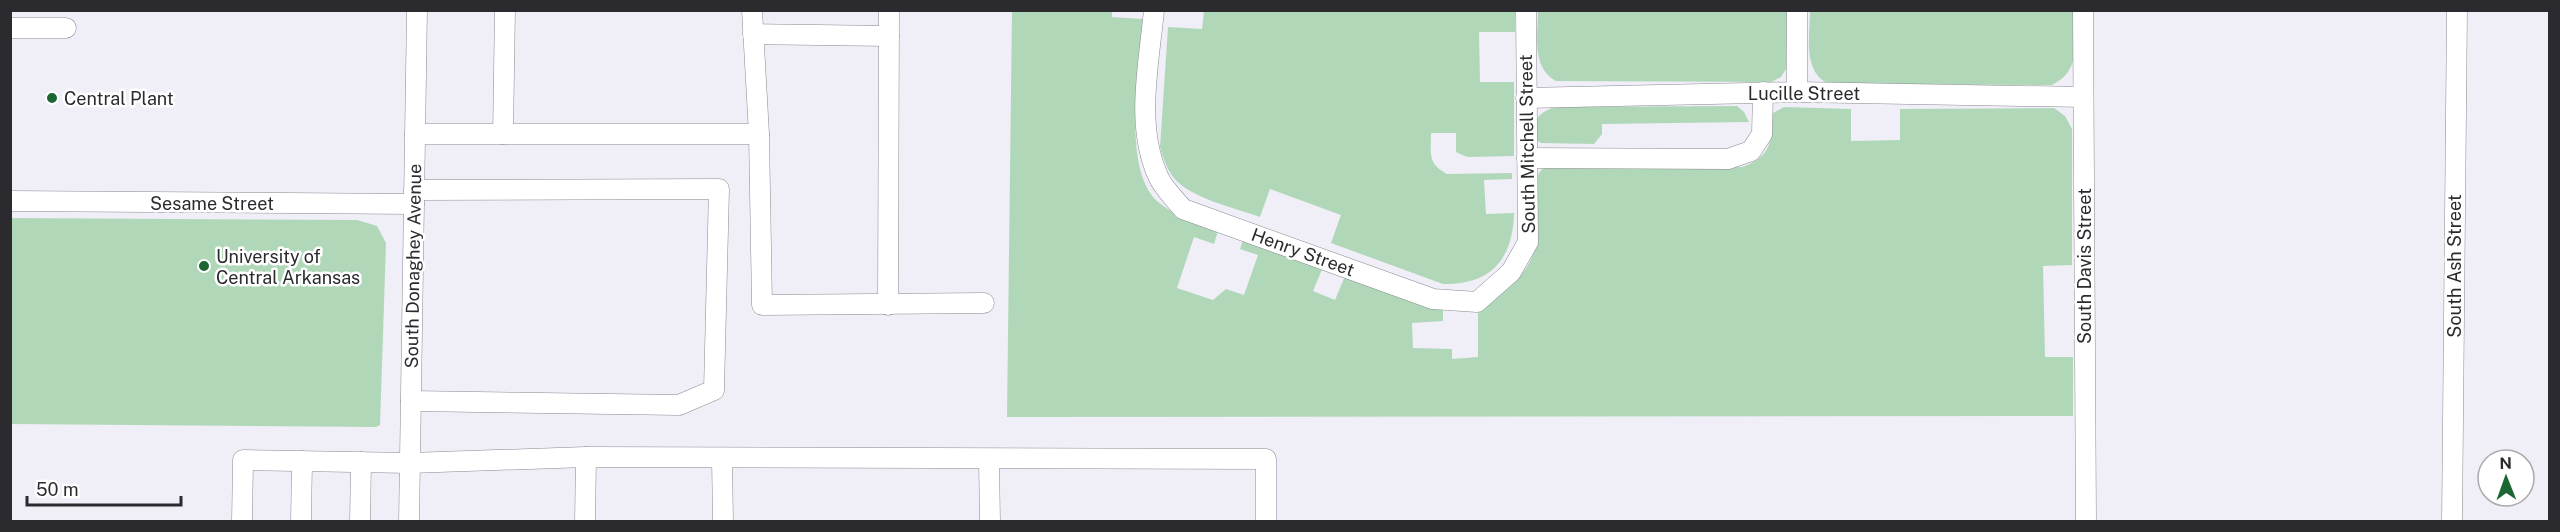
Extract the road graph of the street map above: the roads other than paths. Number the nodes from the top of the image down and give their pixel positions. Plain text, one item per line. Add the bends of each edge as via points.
1 (417, 10) edge
2 (505, 10) edge
3 (752, 10) edge
4 (889, 10) edge
5 (1154, 10) edge
6 (1526, 10) edge
7 (1797, 10) edge
8 (2083, 10) edge
9 (2457, 10) edge
10 (10, 28) edge
11 (66, 28) dead end
12 (753, 34) junction
13 (889, 36) junction
14 (1763, 92) junction
15 (1797, 92) junction
16 (2083, 97) junction
17 (1526, 98) junction
18 (415, 134) junction
19 (503, 134) junction
20 (759, 134) junction
21 (1527, 158) junction
22 (414, 197) junction
23 (10, 201) edge
24 (1511, 272) joint
25 (984, 303) dead end
26 (888, 305) junction
27 (411, 401) junction
28 (586, 457) junction
29 (722, 458) junction
30 (989, 460) junction
31 (302, 461) junction
32 (361, 462) junction
33 (410, 463) junction
34 (242, 522) edge
35 (301, 522) edge
36 (360, 522) edge
37 (409, 522) edge
38 (585, 522) edge
39 (723, 522) edge
40 (990, 522) edge
41 (1266, 522) edge
42 (2086, 522) edge
43 (2452, 522) edge

1 - 18 street, South Donaghey Avenue
2 - 19 street
3 - 12 street
4 - 13 street
5 - 24 street, Henry Street via 1145,119 1149,150 1158,178 1183,209 1433,298 1477,302
6 - 17 street, South Mitchell Street
7 - 15 street
8 - 16 street, South Davis Street
9 - 43 street, South Ash Street
10 - 11 street
12 - 13 street
12 - 20 street
13 - 26 street
14 - 15 street, Lucille Street
14 - 17 street, Lucille Street
14 - 21 street via 1762,134 1752,151 1728,159
15 - 16 street, Lucille Street
16 - 42 street, South Davis Street
17 - 21 street, South Mitchell Street
18 - 19 street
18 - 22 street, South Donaghey Avenue
19 - 20 street
20 - 26 street via 762,305
21 - 24 street, South Mitchell Street via 1528,242
22 - 23 street, Sesame Street
22 - 27 street, South Donaghey Avenue
22 - 27 street, Sesame Street via 719,189 714,390 679,405
25 - 26 street
27 - 33 street, South Donaghey Avenue
28 - 29 street
28 - 33 street
28 - 38 street
29 - 30 street
29 - 39 street
30 - 40 street
30 - 41 street via 1266,459
31 - 32 street
31 - 34 street via 243,460
31 - 35 street
32 - 33 street
32 - 36 street
33 - 37 street, South Donaghey Avenue

